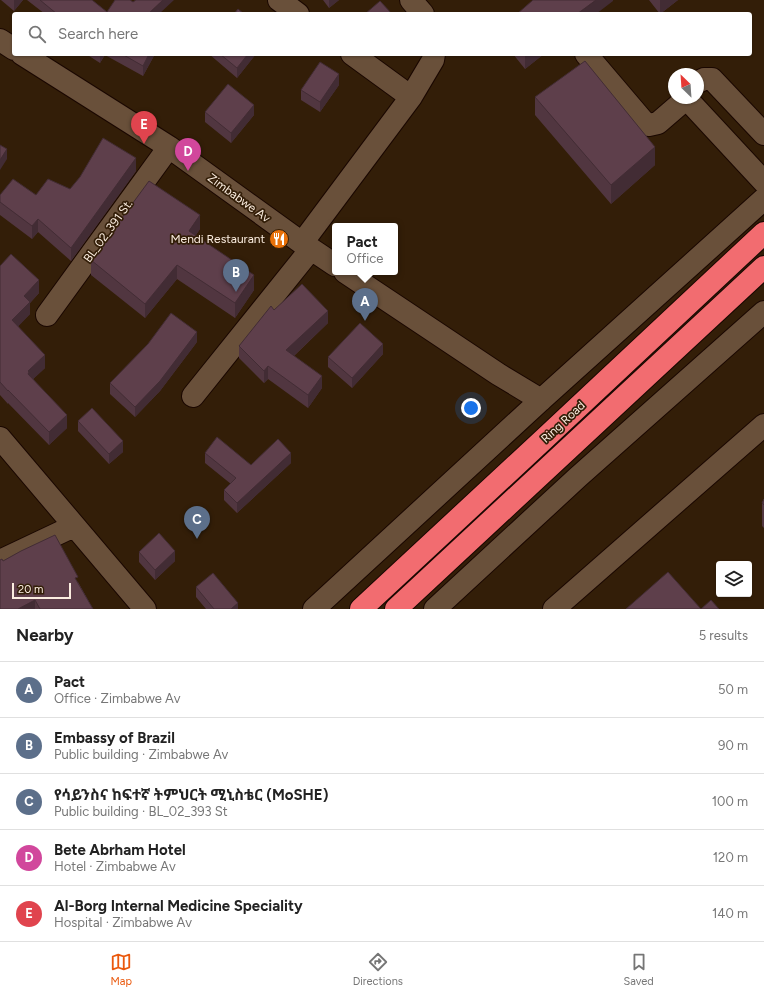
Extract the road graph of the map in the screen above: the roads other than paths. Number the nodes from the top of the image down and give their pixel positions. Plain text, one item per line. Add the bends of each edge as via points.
1 (279, 0) edge
2 (411, 0) edge
3 (295, 12) edge
4 (421, 12) edge
5 (0, 40) edge
6 (12, 48) edge
7 (25, 56) edge
8 (355, 56) edge
9 (434, 56) edge
10 (588, 56) edge
11 (704, 79) edge
12 (411, 98) junction
13 (679, 104) edge
14 (700, 104) edge
15 (764, 134) edge
16 (168, 147) junction
17 (764, 182) edge
18 (764, 199) edge
19 (764, 233) edge
20 (306, 246) junction
21 (332, 263) edge
22 (764, 267) edge
23 (350, 275) edge
24 (764, 312) edge
25 (47, 315) dead end
26 (193, 396) dead end
27 (541, 400) junction
28 (764, 425) edge
29 (0, 438) edge
30 (74, 526) junction
31 (0, 561) edge
32 (145, 609) edge
33 (314, 609) edge
34 (361, 609) edge
35 (396, 609) edge
36 (435, 609) edge
37 (554, 609) edge

1 - 3 street
2 - 4 street
5 - 6 street
7 - 16 street, Zimbabwe Av
8 - 12 street
9 - 12 street
10 - 13 street via 649,125 658,123
11 - 15 street via 712,79
12 - 20 street
14 - 17 street
16 - 20 street, Zimbabwe Av
16 - 25 street, BL_02_391 St.
18 - 27 street
19 - 34 highway, Ring Road
20 - 21 street, Zimbabwe Av
20 - 26 street
22 - 35 highway, Ring Road
23 - 27 street
24 - 36 street via 578,477
27 - 33 street
28 - 37 street
29 - 30 street
30 - 31 street
30 - 32 street

